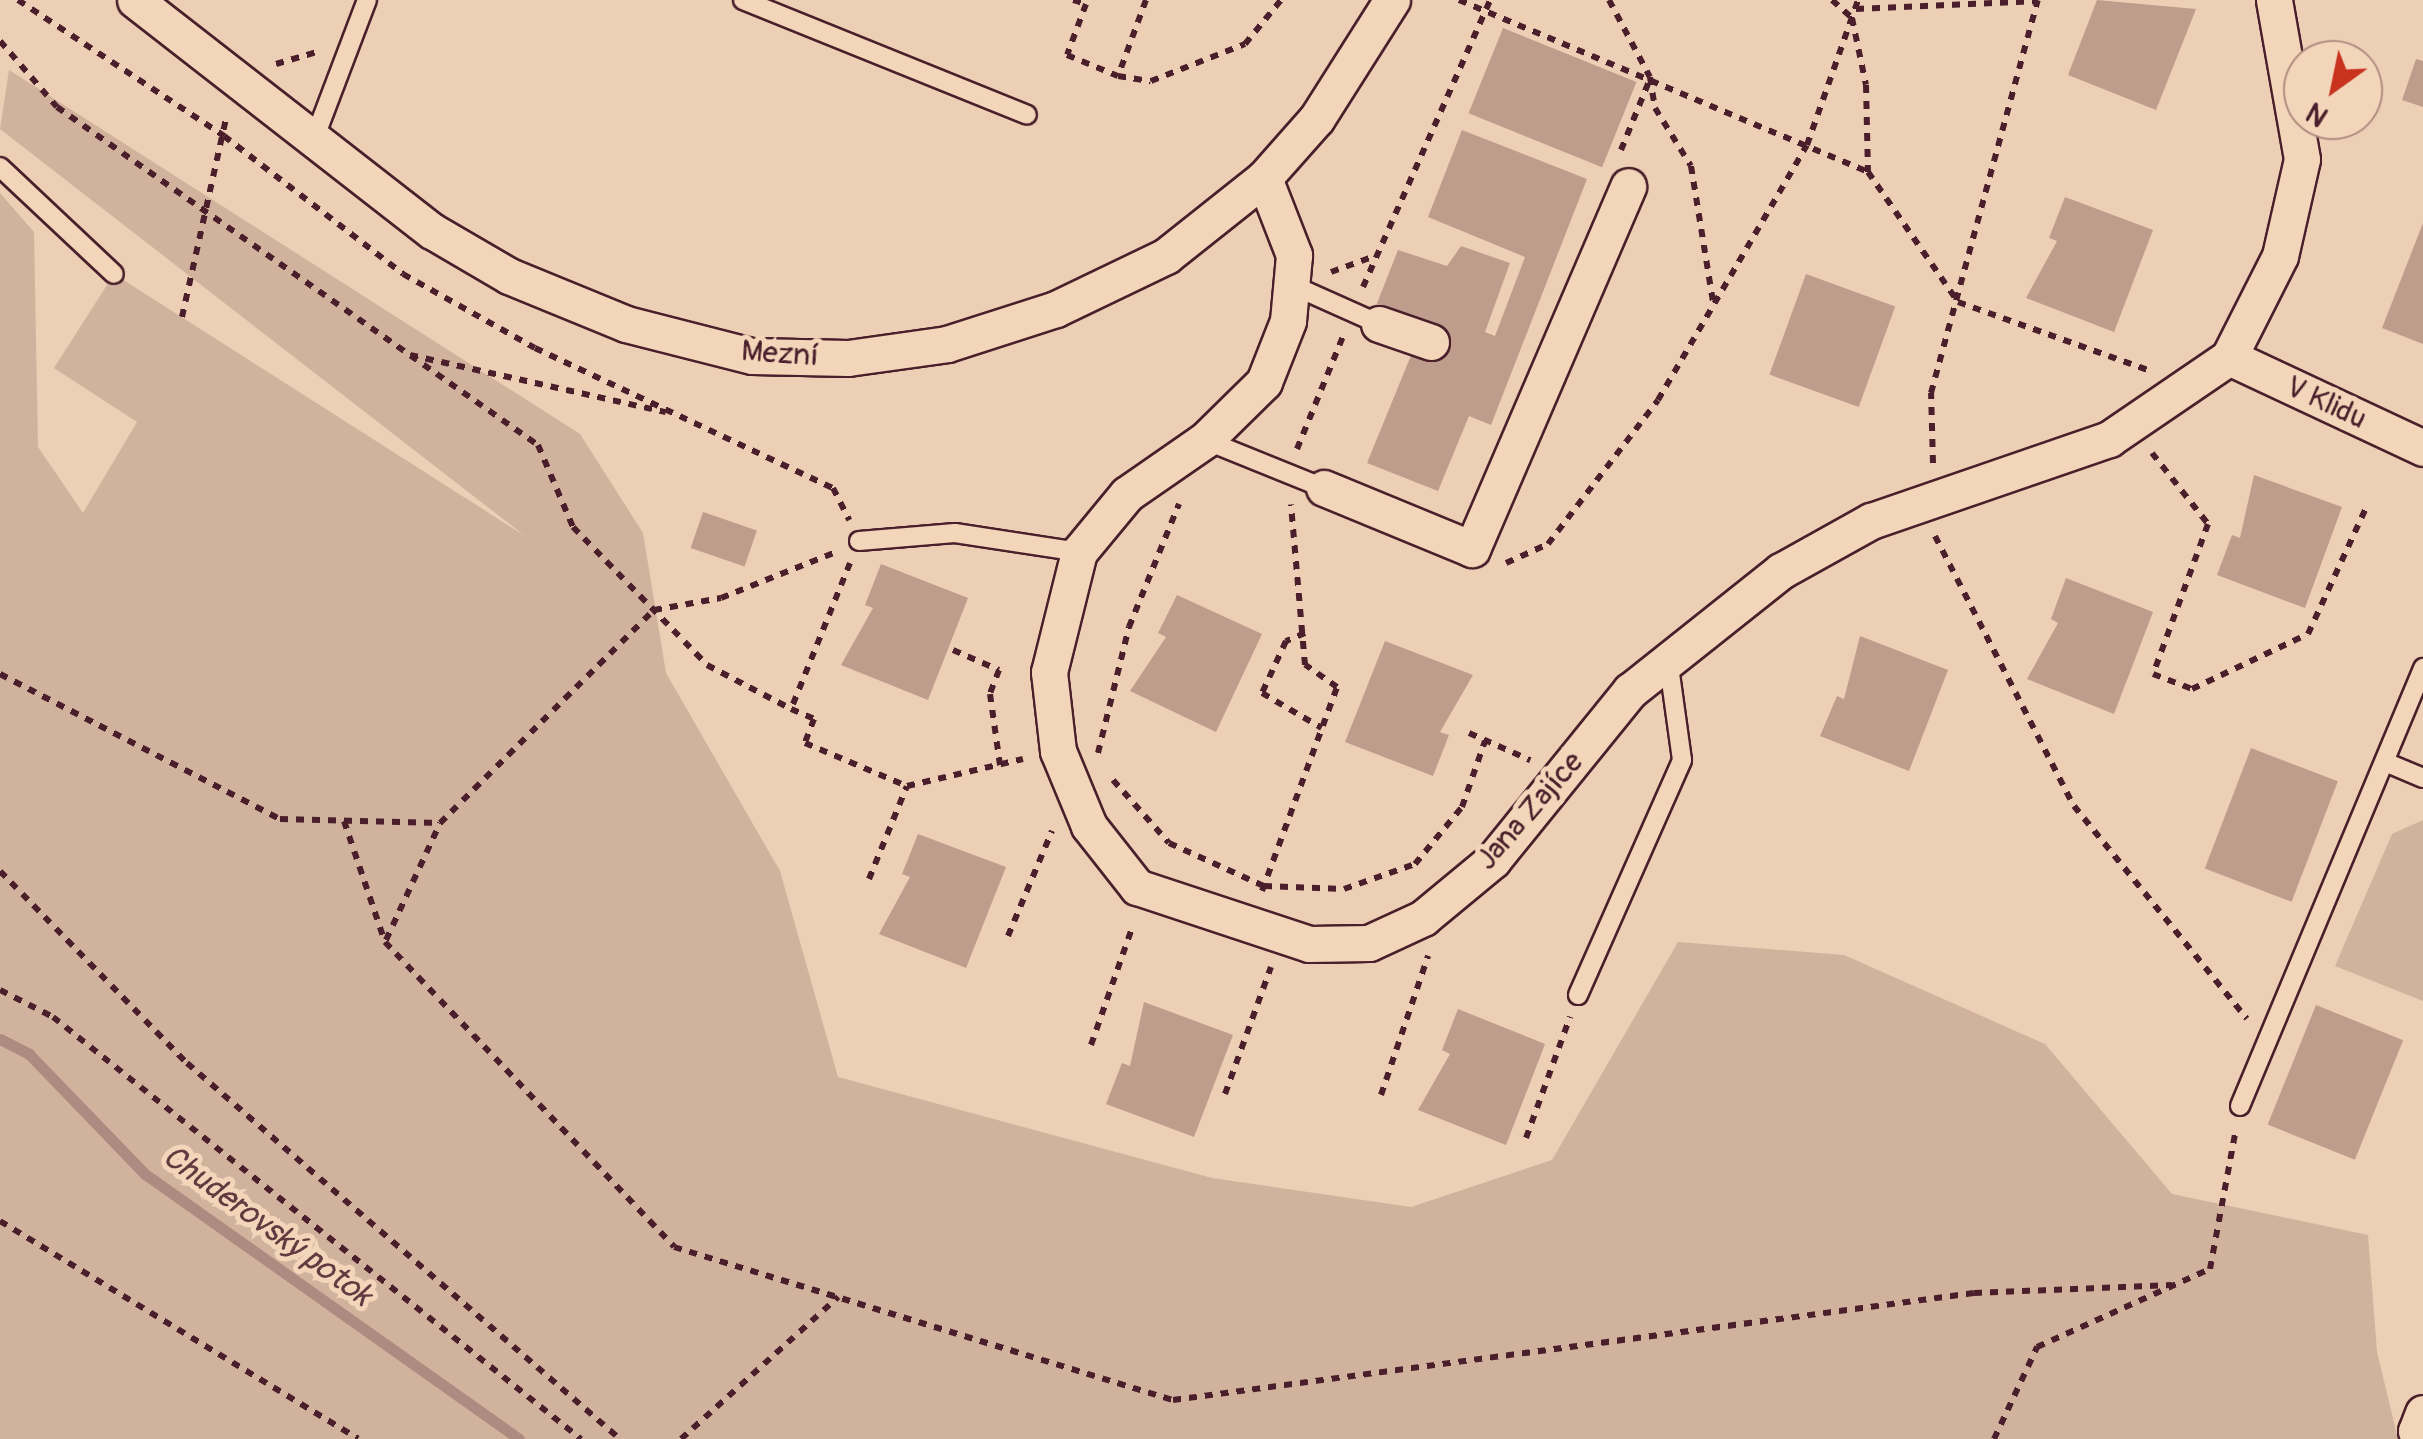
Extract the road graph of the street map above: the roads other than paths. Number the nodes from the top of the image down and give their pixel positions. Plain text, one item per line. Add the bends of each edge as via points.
1 (135, 0) edge
2 (367, 0) edge
3 (743, 0) edge
4 (1392, 0) edge
5 (2274, 0) edge
6 (1027, 115) dead end
7 (313, 142) junction
8 (0, 167) edge
9 (1264, 178) junction
10 (1628, 186) road end
11 (114, 274) dead end
12 (1292, 285) junction
13 (1366, 318) joint
14 (1432, 342) dead end
15 (2229, 357) junction
16 (1205, 440) junction
17 (2423, 448) edge
18 (1324, 488) joint
19 (859, 541) road end
20 (1080, 552) junction
21 (1668, 658) junction
22 (2423, 668) edge
23 (2385, 762) junction
24 (2423, 778) edge
25 (1578, 995) road end
26 (2240, 1106) road end
27 (2423, 1413) edge
28 (2423, 1434) edge

1 - 7 street, Mezní
2 - 7 lane
3 - 6 lane
4 - 9 street, Mezní via 1318,118
5 - 15 street, Jana Zajíce via 2302,159 2280,256
7 - 9 street, Mezní via 509,276 626,324 752,356 848,358 948,344 1056,309 1166,256
8 - 11 lane
9 - 12 street, Jana Zajíce via 1294,255
10 - 18 street via 1472,548
12 - 13 lane
12 - 16 street, Jana Zajíce via 1264,382
13 - 14 street
15 - 17 street, V Klidu
15 - 21 street, Jana Zajíce via 2130,425 1871,521 1781,571
16 - 18 lane
16 - 20 street, Jana Zajíce via 1127,494
19 - 20 lane via 955,533
20 - 21 street, Jana Zajíce via 1049,672 1058,751 1070,789 1089,826 1145,890 1265,933 1369,942 1448,898 1494,860
21 - 25 lane via 1682,760
22 - 23 lane
23 - 24 lane
23 - 26 lane
27 - 28 street via 2416,1431

